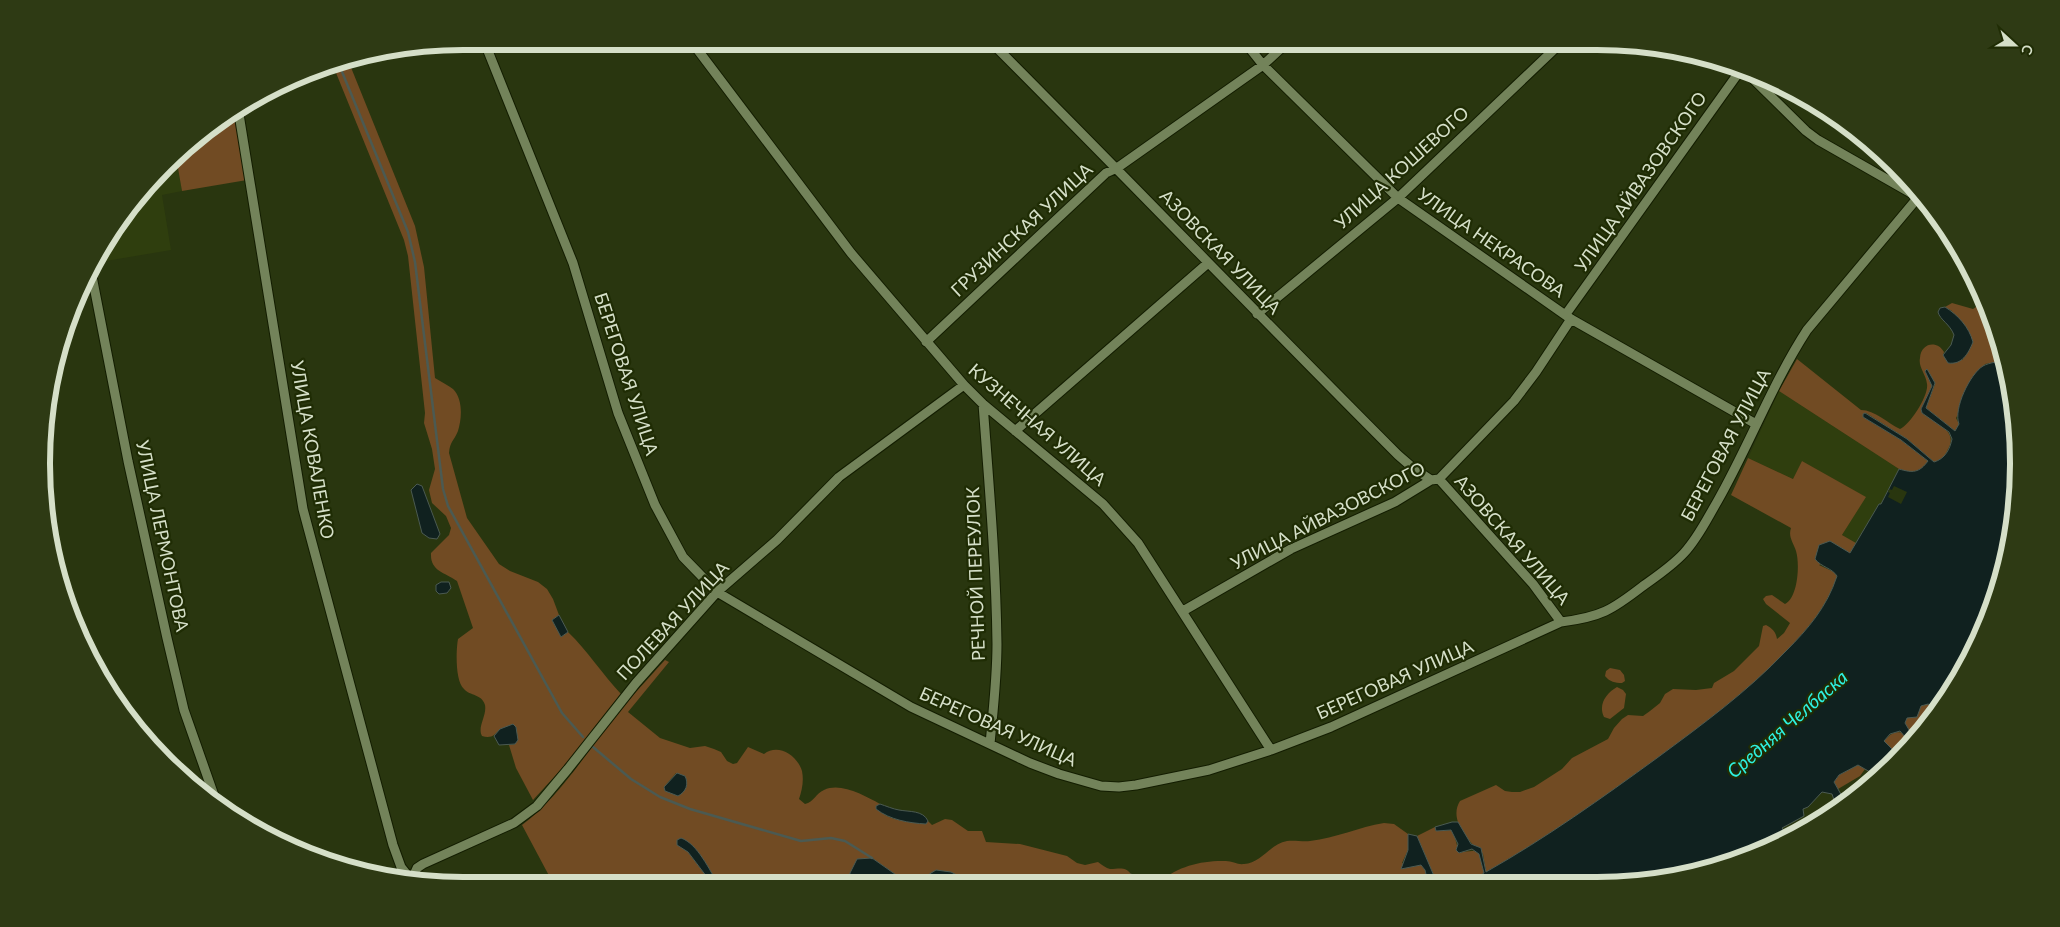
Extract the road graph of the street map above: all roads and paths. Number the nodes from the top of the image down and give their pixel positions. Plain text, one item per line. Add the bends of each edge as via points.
1 (488, 50) edge
2 (697, 50) edge
3 (999, 50) edge
4 (1251, 50) edge
5 (1279, 50) edge
6 (1554, 50) edge
7 (1263, 65) junction
8 (1737, 75) edge
9 (1755, 81) edge
10 (239, 116) edge
11 (1117, 168) junction
12 (1904, 188) edge
13 (1398, 198) junction
14 (1915, 201) edge
15 (1208, 263) junction
16 (93, 281) edge
17 (1257, 314) junction
18 (1569, 317) junction
19 (926, 342) junction
20 (964, 385) junction
21 (983, 404) junction
22 (1756, 424) junction
23 (1016, 431) junction
24 (1435, 480) junction
25 (717, 592) junction
26 (1183, 611) junction
27 (1561, 622) junction
28 (990, 744) junction
29 (1271, 750) junction
30 (213, 793) edge
31 (405, 872) edge
32 (415, 874) edge

1 - 25 street, БЕРЕГОВАЯ УЛИЦА via 573,263 618,414 655,505 683,557
2 - 19 street, КУЗНЕЧНАЯ УЛИЦА via 851,253
3 - 11 street, АЗОВСКАЯ УЛИЦА
4 - 7 street, УЛИЦА НЕКРАСОВА
5 - 7 street, ГРУЗИНСКАЯ УЛИЦА
6 - 13 street, УЛИЦА КОШЕВОГО
7 - 11 street, ГРУЗИНСКАЯ УЛИЦА
7 - 13 street, УЛИЦА НЕКРАСОВА
8 - 18 street, УЛИЦА АЙВАЗОВСКОГО
9 - 12 street via 1818,140
10 - 31 street, УЛИЦА КОВАЛЕНКО via 303,509 393,845
11 - 15 street, АЗОВСКАЯ УЛИЦА
11 - 19 street, ГРУЗИНСКАЯ УЛИЦА via 1106,173
13 - 17 street, УЛИЦА КОШЕВОГО
13 - 18 street, УЛИЦА НЕКРАСОВА
14 - 22 street, БЕРЕГОВАЯ УЛИЦА via 1807,330
15 - 17 street, АЗОВСКАЯ УЛИЦА
15 - 23 street
16 - 30 street, УЛИЦА ЛЕРМОНТОВА via 167,638 184,710
17 - 24 street, АЗОВСКАЯ УЛИЦА via 1398,455
18 - 22 street, УЛИЦА НЕКРАСОВА
18 - 24 street, УЛИЦА АЙВАЗОВСКОГО via 1519,395
19 - 20 street, КУЗНЕЧНАЯ УЛИЦА
20 - 21 street, КУЗНЕЧНАЯ УЛИЦА
20 - 25 street, ПОЛЕВАЯ УЛИЦА via 839,476 777,540
21 - 23 street, КУЗНЕЧНАЯ УЛИЦА
21 - 28 street, РЕЧНОЙ ПЕРЕУЛОК via 997,646
22 - 27 street, БЕРЕГОВАЯ УЛИЦА via 1728,482 1684,553 1611,609 1586,619
23 - 26 street, КУЗНЕЧНАЯ УЛИЦА via 1124,526 1149,557
24 - 26 street, УЛИЦА АЙВАЗОВСКОГО via 1395,502 1291,549
24 - 27 street, АЗОВСКАЯ УЛИЦА via 1533,584
25 - 28 street, БЕРЕГОВАЯ УЛИЦА via 890,695
25 - 32 street, ПОЛЕВАЯ УЛИЦА via 636,683 531,810 514,824 422,864
26 - 29 street, КУЗНЕЧНАЯ УЛИЦА
27 - 29 street, БЕРЕГОВАЯ УЛИЦА via 1393,700
28 - 29 street, БЕРЕГОВАЯ УЛИЦА via 1077,780 1119,787 1181,777

